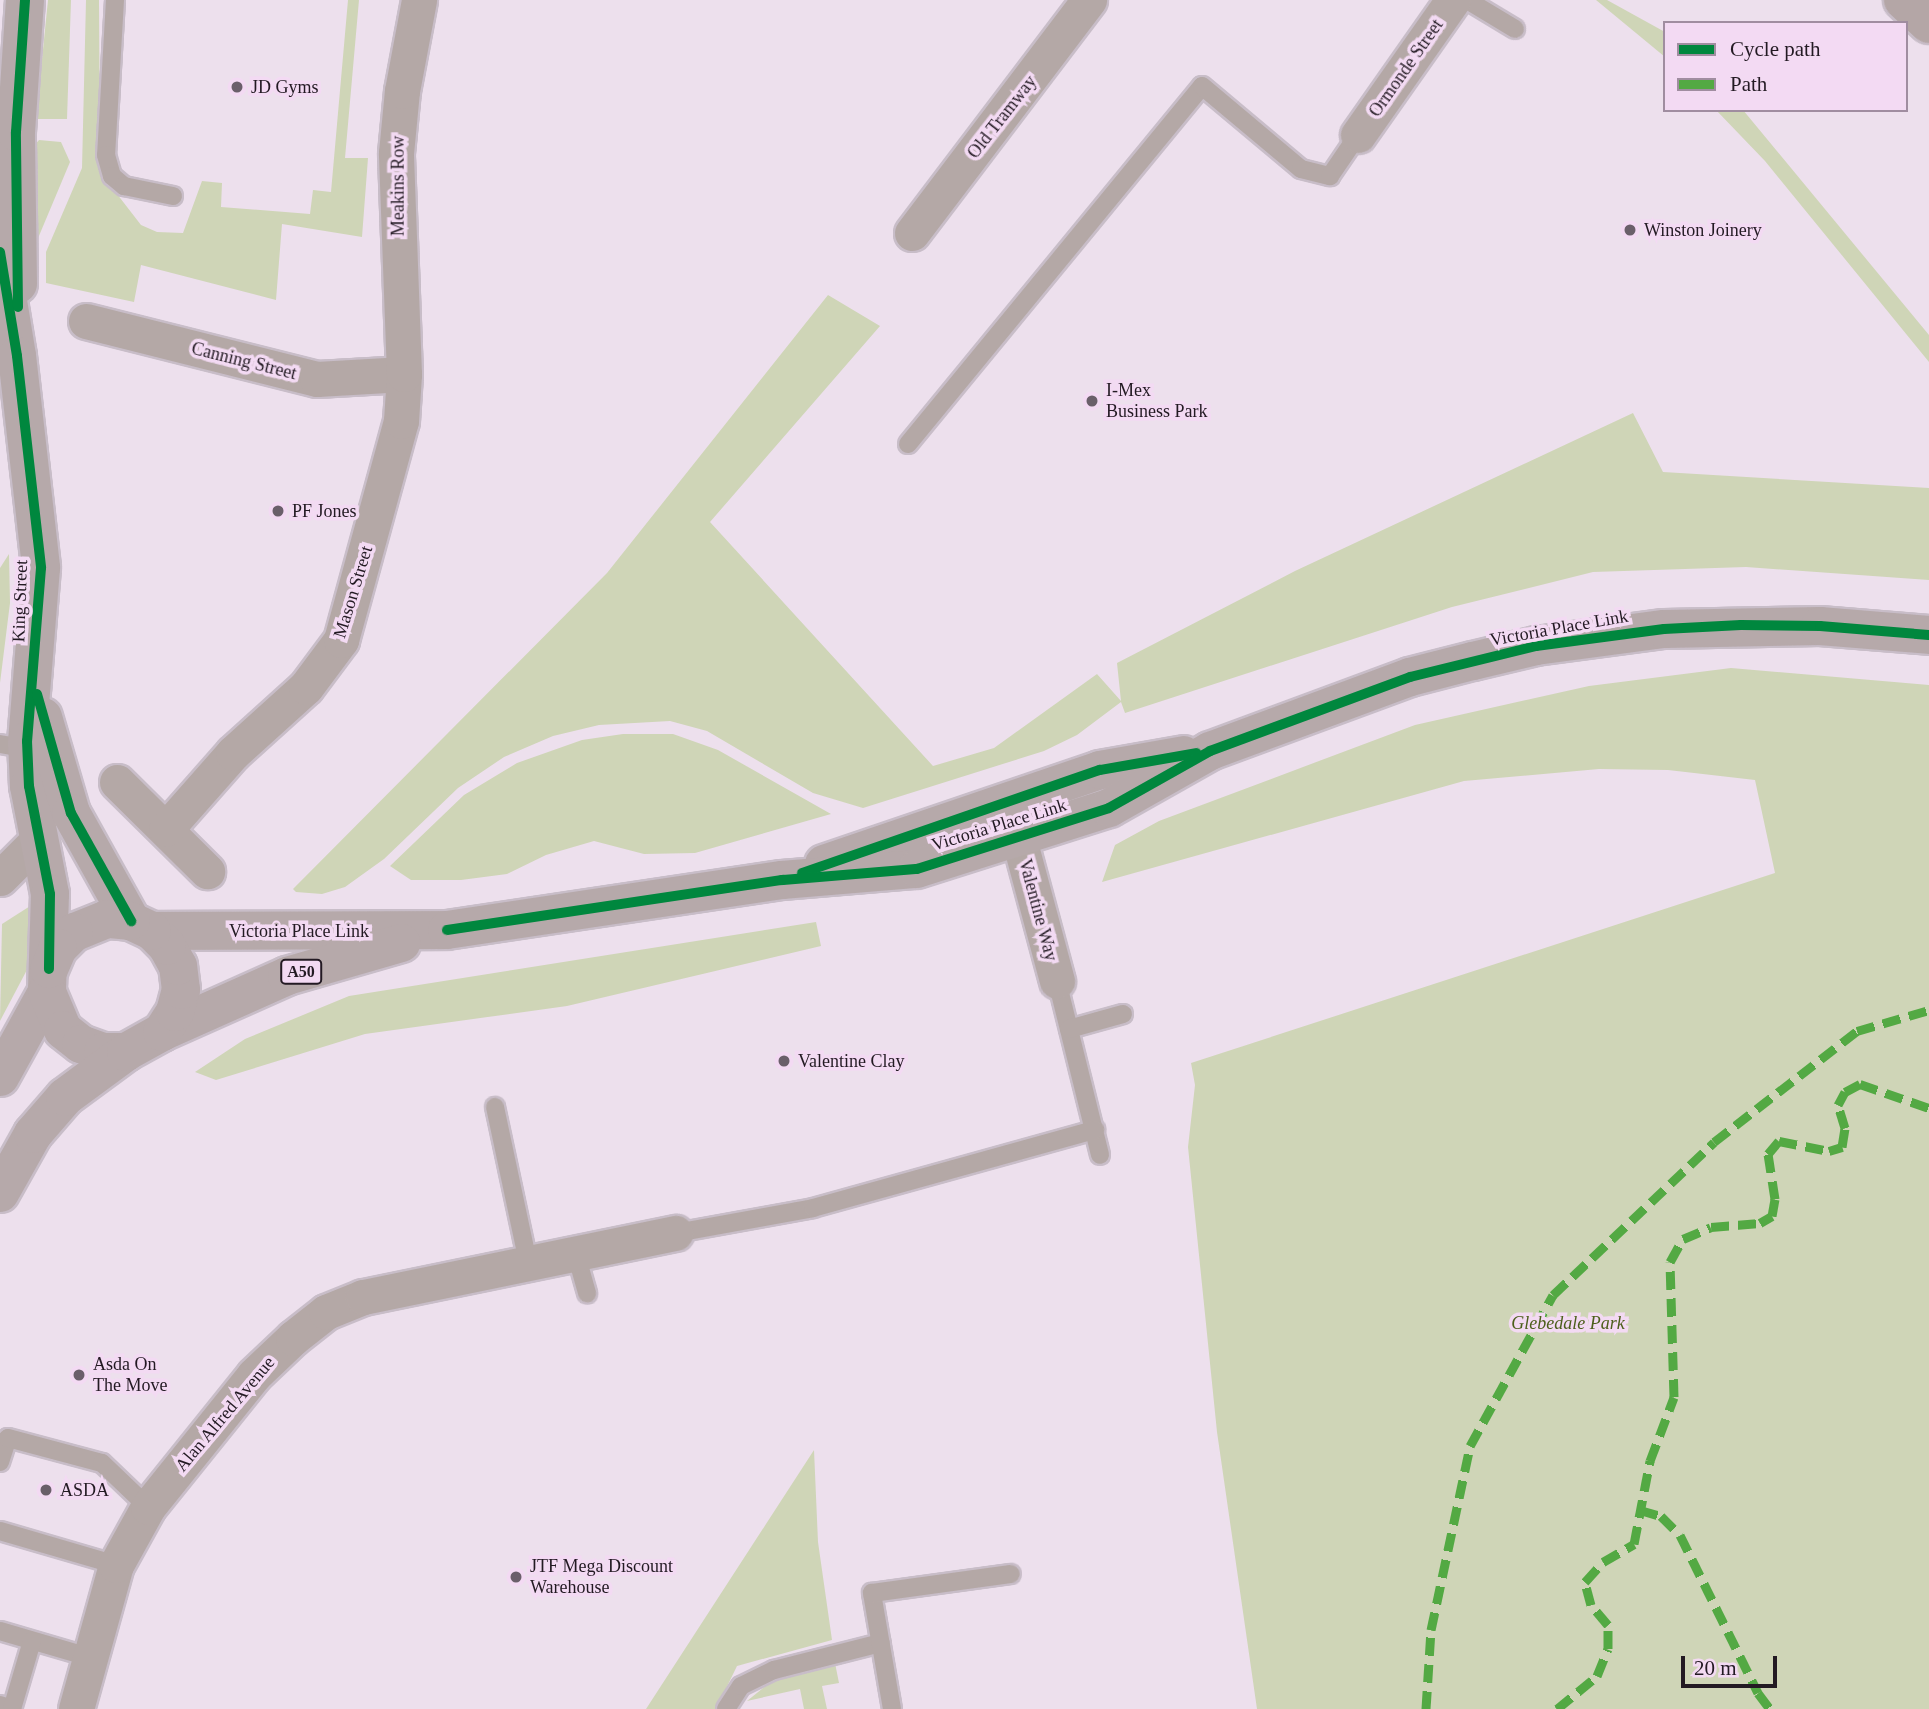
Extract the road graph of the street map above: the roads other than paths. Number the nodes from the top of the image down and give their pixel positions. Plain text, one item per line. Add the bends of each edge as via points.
1 (25, 0) edge
2 (115, 0) edge
3 (419, 0) edge
4 (1089, 0) edge
5 (1453, 0) edge
6 (1467, 0) edge
7 (1903, 0) edge
8 (1929, 24) edge
9 (1514, 29) dead end
10 (9, 69) edge
11 (1358, 135) joint
12 (173, 197) dead end
13 (912, 233) dead end
14 (0, 252) edge
15 (86, 321) dead end
16 (17, 356) junction
17 (404, 374) junction
18 (908, 444) dead end
19 (1929, 635) edge
20 (34, 681) junction
21 (14, 746) edge
22 (1210, 751) junction
23 (117, 782) dead end
24 (166, 829) junction
25 (1019, 839) junction
26 (38, 840) junction
27 (207, 871) dead end
28 (0, 878) edge
29 (782, 880) junction
30 (141, 926) junction
31 (447, 930) junction
32 (48, 981) junction
33 (1057, 981) joint
34 (1123, 1014) dead end
35 (1069, 1029) junction
36 (162, 1032) junction
37 (126, 1052) junction
38 (0, 1077) edge
39 (495, 1107) dead end
40 (1095, 1130) junction
41 (1100, 1155) dead end
42 (0, 1193) edge
43 (677, 1233) joint
44 (576, 1254) junction
45 (528, 1262) junction
46 (587, 1293) dead end
47 (0, 1462) edge
48 (148, 1507) junction
49 (0, 1531) edge
50 (116, 1565) junction
51 (1011, 1574) dead end
52 (0, 1631) edge
53 (32, 1641) junction
54 (881, 1643) junction
55 (89, 1657) junction
56 (0, 1705) edge
57 (12, 1709) edge
58 (76, 1709) edge
59 (726, 1709) edge
60 (892, 1709) edge

1 - 10 main road, King Street
2 - 12 lane via 106,155 113,176 124,186
3 - 17 street, Meakins Row via 396,153
4 - 13 street, Old Tramway
5 - 11 street, Ormonde Street
6 - 9 lane
7 - 8 street
10 - 16 main road, King Street
11 - 18 lane via 1330,176 1301,169 1202,86
14 - 16 main road, King Street
15 - 17 street, Canning Street via 317,379
16 - 20 main road, King Street via 41,568
17 - 24 street, Mason Street via 401,421 341,640 306,687 233,753
19 - 22 main road, Victoria Place Link / A50 via 1741,625 1574,640 1410,677
20 - 21 main road, King Street
20 - 30 main road, King Street via 71,813
21 - 26 main road, King Street
22 - 25 main road, Victoria Place Link / A50 via 1109,808
22 - 29 main road, Victoria Place Link / A50 via 1100,770
23 - 24 street
24 - 27 street
25 - 29 main road, Victoria Place Link / A50 via 916,869
25 - 33 street, Valentine Way
26 - 28 street
26 - 32 main road, King Street via 50,894
29 - 31 main road, Victoria Place Link / A50
30 - 31 main road, Victoria Place Link / A50
30 - 32 main road, King Street / A50 via 107,919 86,925 58,948
30 - 36 main road, King Street via 167,946 178,966 181,990 175,1012
31 - 36 main road, Victoria Place Link / A50 via 287,976
32 - 37 main road, King Street via 63,1030 81,1044 103,1052
32 - 38 main road, King Street / A50
33 - 35 lane
34 - 35 lane
35 - 40 lane
36 - 37 main road, A50
37 - 42 main road, A50 via 65,1097 33,1134
39 - 45 lane
40 - 41 lane
40 - 43 lane via 813,1208
43 - 44 street, Alan Alfred Avenue
44 - 45 street, Alan Alfred Avenue
44 - 46 lane
45 - 48 street, Alan Alfred Avenue via 363,1297 326,1312 254,1375
47 - 48 lane via 8,1438 102,1463
48 - 50 street, Alan Alfred Avenue
49 - 50 lane
50 - 55 street, Alan Alfred Avenue
51 - 54 lane via 872,1593
52 - 53 lane
53 - 55 lane
53 - 57 lane
54 - 59 lane via 775,1670 741,1686
54 - 60 lane
55 - 58 street, Alan Alfred Avenue
56 - 57 lane

